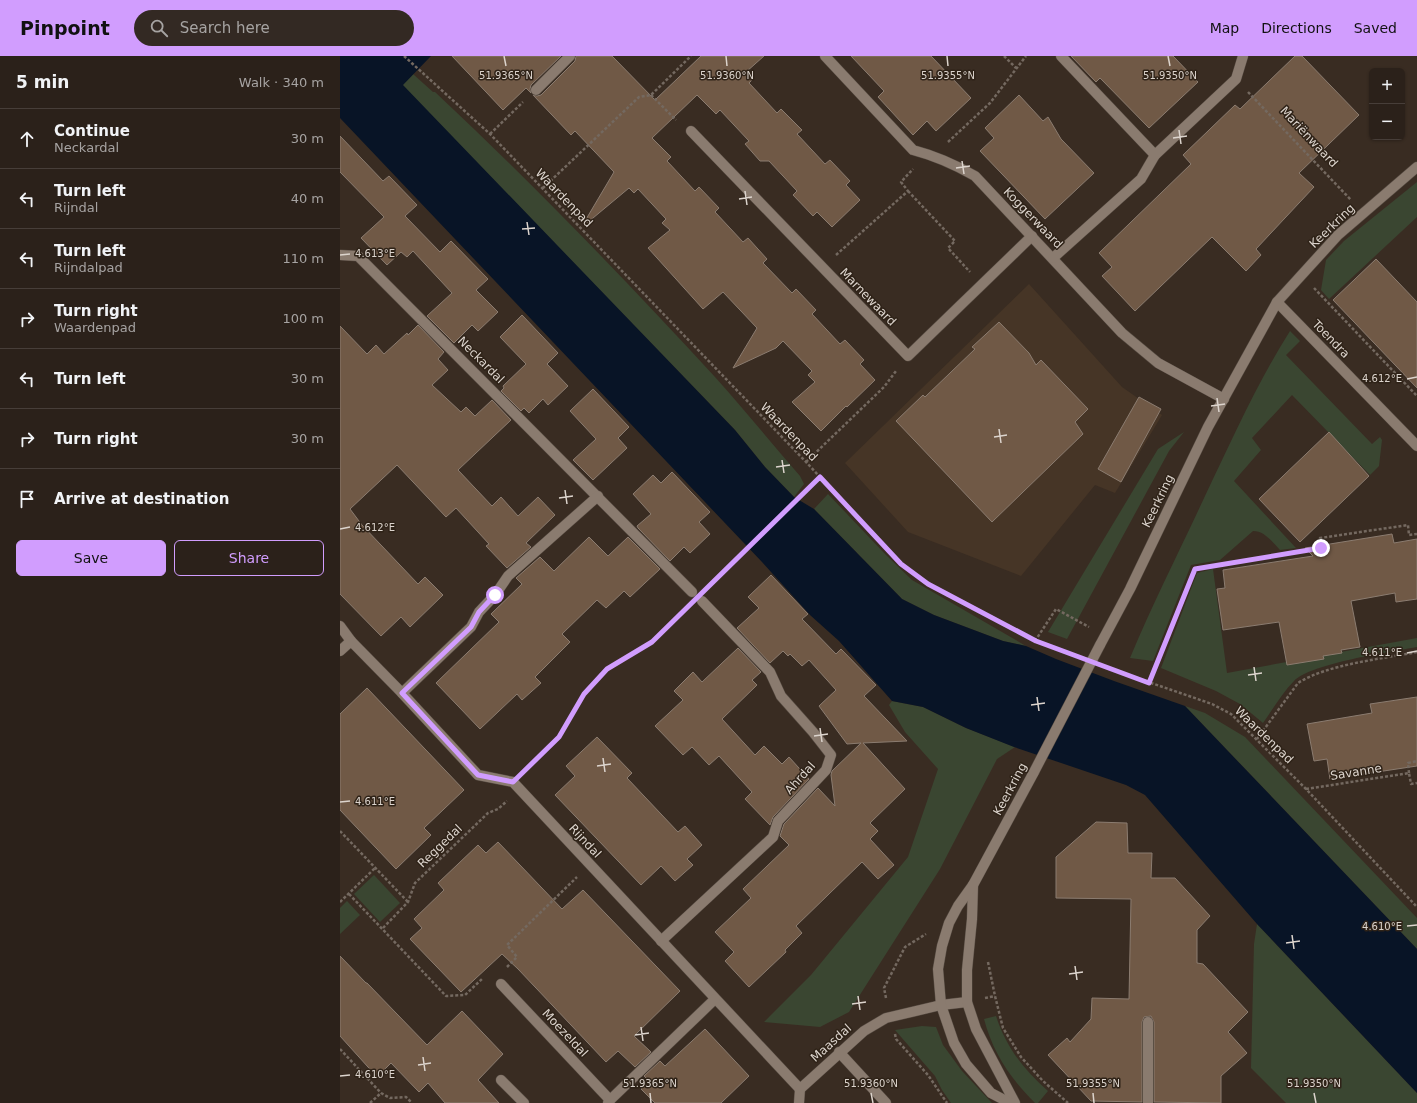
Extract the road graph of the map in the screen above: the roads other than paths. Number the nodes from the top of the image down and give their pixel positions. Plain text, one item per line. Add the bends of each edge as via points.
1 (570, 56) edge
2 (825, 56) edge
3 (1061, 56) edge
4 (1243, 56) edge
5 (536, 90) road end
6 (690, 131) road end
7 (1155, 155) junction
8 (1417, 167) edge
9 (1032, 236) junction
10 (340, 255) edge
11 (1053, 258) junction
12 (1277, 302) junction
13 (1224, 399) junction
14 (1417, 446) edge
15 (598, 496) junction
16 (692, 592) dead end
17 (702, 601) dead end
18 (340, 626) edge
19 (351, 641) junction
20 (340, 651) edge
21 (402, 693) junction
22 (973, 885) junction
23 (661, 941) junction
24 (499, 981) road end
25 (715, 999) junction
26 (967, 1002) junction
27 (941, 1005) junction
28 (1148, 1022) dead end
29 (839, 1052) junction
30 (501, 1080) dead end
31 (800, 1089) junction
32 (609, 1101) edge
33 (524, 1103) edge
34 (799, 1103) edge
35 (886, 1103) edge
36 (1010, 1103) edge
37 (1015, 1103) edge
38 (1148, 1103) edge

1 - 5 street
2 - 9 street, Koggerwaard via 913,150 954,164 976,176
3 - 7 street
4 - 7 street via 1236,79
6 - 9 street, Marnewaard via 908,356
7 - 11 street via 1141,179
8 - 12 street, Keerkring via 1338,235
9 - 11 street, Koggerwaard
10 - 15 street, Neckardal via 358,256
11 - 13 street, Koggerwaard via 1122,333 1158,362
12 - 13 street, Keerkring
12 - 14 street, Toendra
13 - 22 street, Keerkring, bridge via 1100,645
15 - 16 street, Neckardal
15 - 21 street via 508,576 479,612 471,627
17 - 23 street, Ahrdal via 770,672 780,696 814,732 831,755 826,770 778,821 772,837
18 - 19 street
19 - 20 street
19 - 21 street
21 - 23 street, Rijndal via 478,775 513,782
22 - 26 street, Keerkring
22 - 27 street, Keerkring via 949,923 942,946 938,969
23 - 25 street, Rijndal
24 - 32 street, Moezeldal
25 - 31 street, Rijndal
25 - 32 street, Moezeldal
26 - 27 street, Maasdal
26 - 37 street, Keerkring via 976,1029
27 - 29 street, Maasdal via 886,1018 864,1031
27 - 36 street, Keerkring via 954,1042 966,1064 991,1092
28 - 38 street
29 - 31 street, Maasdal
29 - 35 street
30 - 33 street
31 - 34 street

